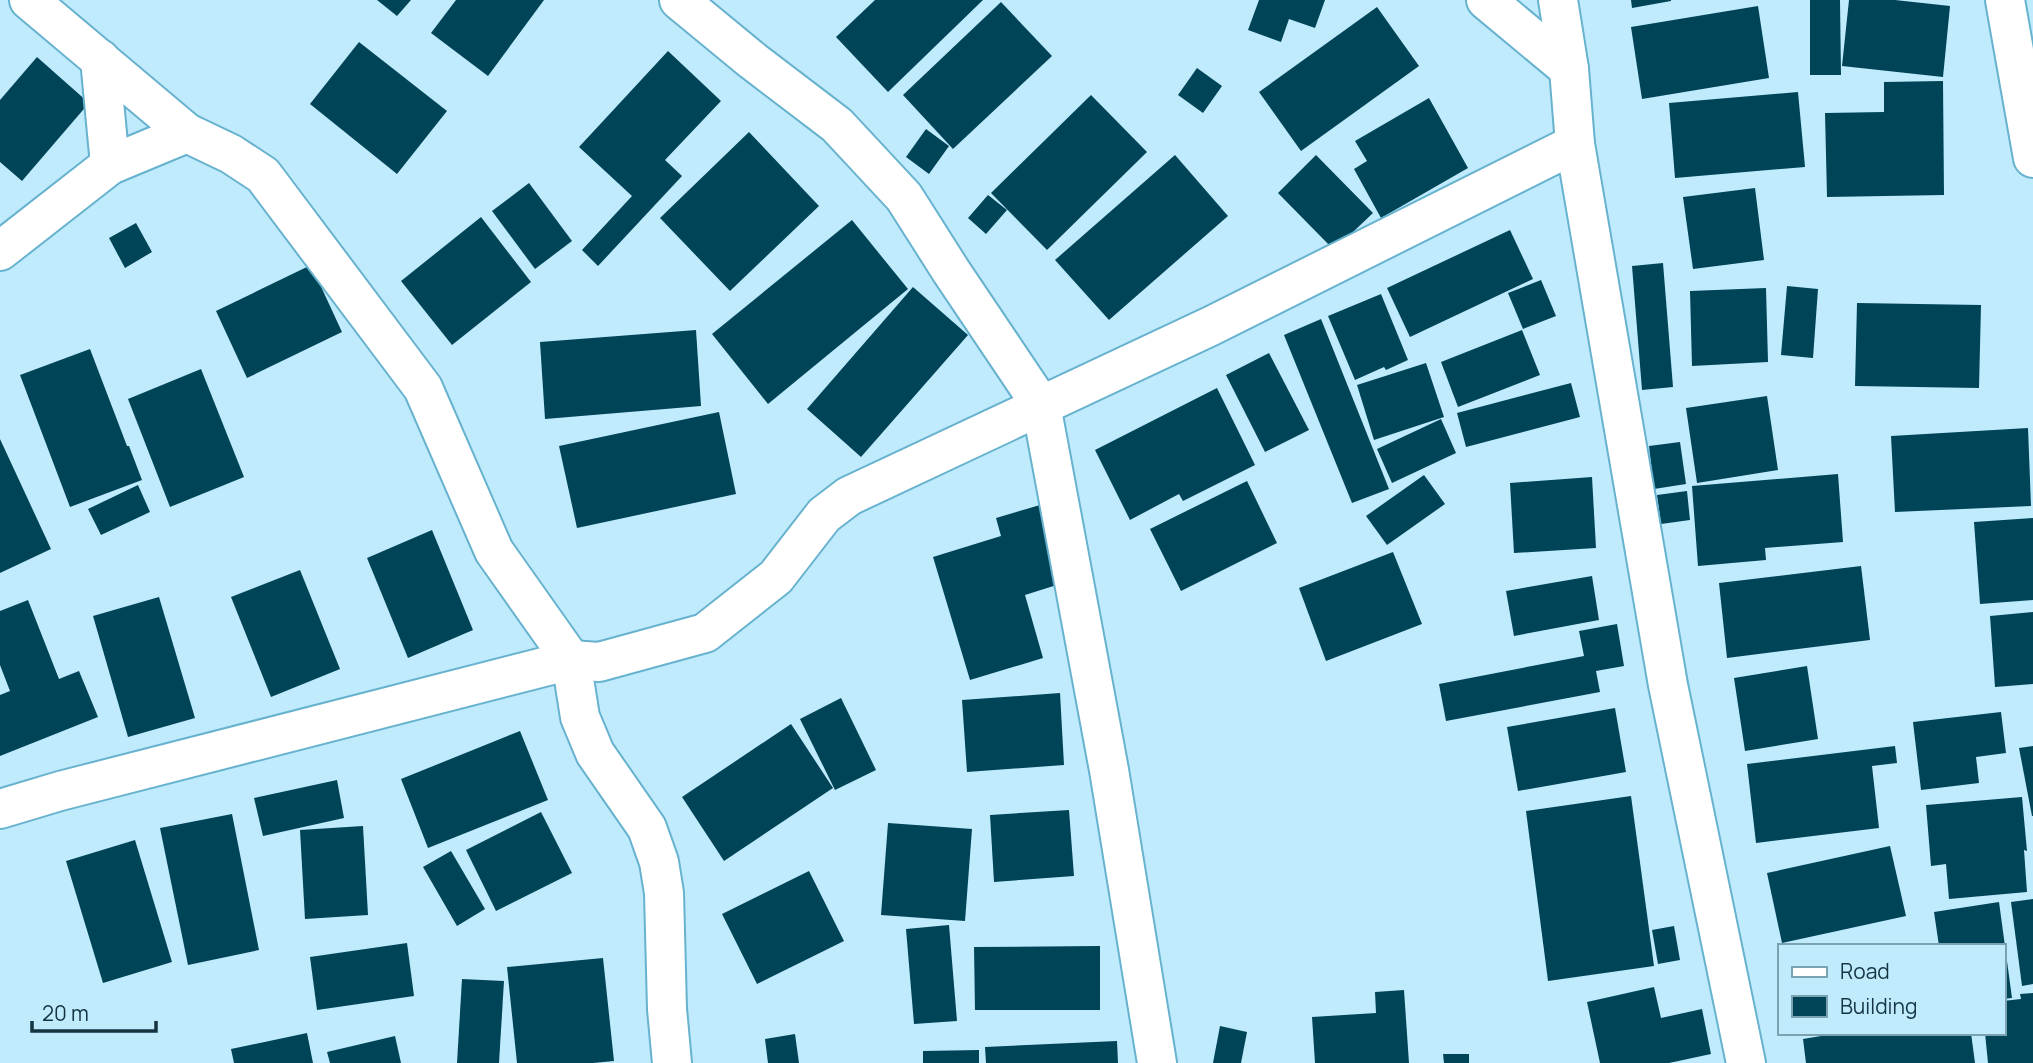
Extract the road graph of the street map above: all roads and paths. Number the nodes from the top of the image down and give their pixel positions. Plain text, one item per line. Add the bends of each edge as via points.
1 (29, 0) edge
2 (679, 0) edge
3 (1486, 0) edge
4 (1558, 0) edge
5 (2005, 0) edge
6 (100, 59) junction
7 (1569, 69) junction
8 (187, 133) junction
9 (1575, 144) junction
10 (2033, 158) edge
11 (110, 165) junction
12 (0, 251) edge
13 (1041, 405) junction
14 (571, 660) junction
15 (0, 809) edge
16 (672, 1063) edge
17 (1157, 1063) edge
18 (1746, 1063) edge

1 - 6 street
2 - 13 street via 837,125 904,197
3 - 7 street
4 - 7 street
5 - 10 street
6 - 8 street
6 - 11 street
7 - 9 street
8 - 11 street
8 - 14 street via 263,175 423,388 494,551
9 - 13 street via 1211,326
9 - 18 street via 1668,685
11 - 12 street
13 - 14 street via 849,496 824,515 776,578 705,633 599,662
13 - 17 street via 1109,770
14 - 15 street
14 - 16 street via 580,717 596,753 648,828 659,862

